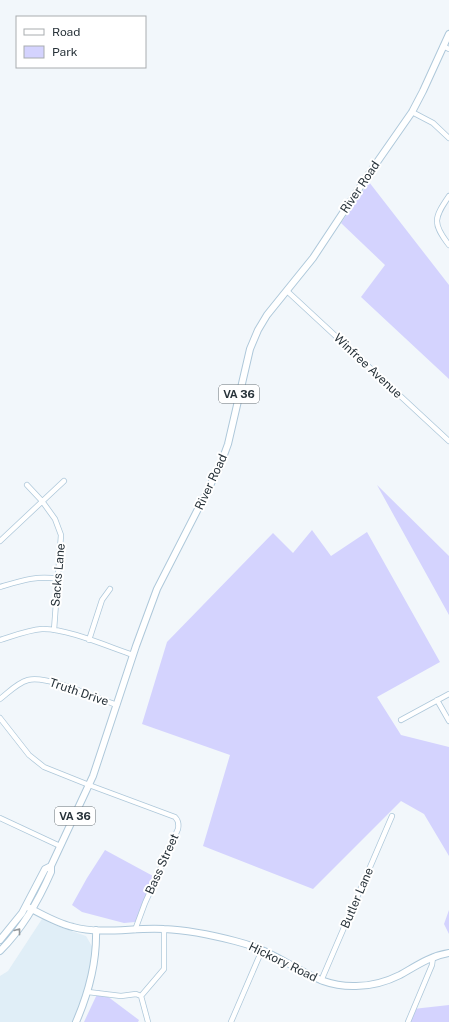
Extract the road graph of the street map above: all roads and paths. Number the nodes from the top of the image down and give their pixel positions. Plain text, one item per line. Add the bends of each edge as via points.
1 (449, 34) edge
2 (446, 48) edge
3 (412, 112) junction
4 (449, 138) edge
5 (449, 196) edge
6 (449, 245) edge
7 (287, 291) junction
8 (449, 441) edge
9 (64, 481) dead end
10 (27, 485) dead end
11 (42, 501) junction
12 (0, 541) edge
13 (58, 579) junction
14 (0, 587) edge
15 (110, 589) dead end
16 (54, 630) junction
17 (0, 640) edge
18 (89, 640) junction
19 (133, 655) junction
20 (449, 694) edge
21 (0, 699) edge
22 (437, 700) junction
23 (117, 705) junction
24 (0, 718) edge
25 (401, 720) dead end
26 (449, 721) edge
27 (89, 785) junction
28 (392, 816) dead end
29 (0, 818) edge
30 (60, 846) junction
31 (51, 866) junction
32 (26, 906) junction
33 (34, 910) junction
34 (164, 929) junction
35 (96, 930) junction
36 (132, 930) junction
37 (0, 940) edge
38 (262, 950) junction
39 (0, 951) edge
40 (449, 952) edge
41 (433, 957) junction
42 (321, 981) junction
43 (88, 992) junction
44 (141, 996) junction
45 (76, 1022) edge
46 (148, 1022) edge
47 (231, 1022) edge
48 (408, 1022) edge

1 - 2 main road, River Road / VA 36
2 - 3 main road, River Road / VA 36
3 - 4 street via 433,123
3 - 7 main road, River Road / VA 36 via 313,258
5 - 6 street via 438,213 437,220 440,234
7 - 8 street, Winfree Avenue
7 - 19 main road, River Road / VA 36 via 265,318 253,340 228,444 220,466 162,577
9 - 11 street
10 - 11 street, Sacks Lane
11 - 12 street
11 - 13 street, Sacks Lane via 56,519 60,529
13 - 14 street via 35,578
13 - 16 street, Sacks Lane
15 - 18 street via 102,600
16 - 17 street via 33,630
16 - 18 street
18 - 19 street
19 - 23 main road, River Road / VA 36
20 - 22 street
21 - 23 street, Truth Drive via 24,681 40,679
22 - 25 street
22 - 26 street
23 - 27 main road, River Road / VA 36
24 - 27 street via 38,763
27 - 30 main road, River Road / VA 36
27 - 36 street, Bass Street via 152,807 175,817 178,822 178,829
28 - 42 street, Butler Lane
29 - 30 street
30 - 31 main road, River Road / VA 36
31 - 32 main road, River Road / VA 36 via 45,869
31 - 33 main road, River Road / VA 36 via 51,872
32 - 33 main road, Hickory Road
32 - 37 main road, River Road / VA 36
33 - 35 main road, Hickory Road via 68,926
39 -> 33 main road, River Road / VA 36
34 - 36 main road, Hickory Road
34 - 38 main road, Hickory Road via 218,937
34 - 44 street via 164,969
35 - 36 main road, Hickory Road
35 - 43 main road via 96,960
38 - 42 main road, Hickory Road
38 - 47 street
40 - 41 main road, Hickory Road
41 - 42 main road, Hickory Road via 398,975 373,984 351,986
41 - 48 street
43 - 44 street
43 - 45 main road
44 - 46 street

